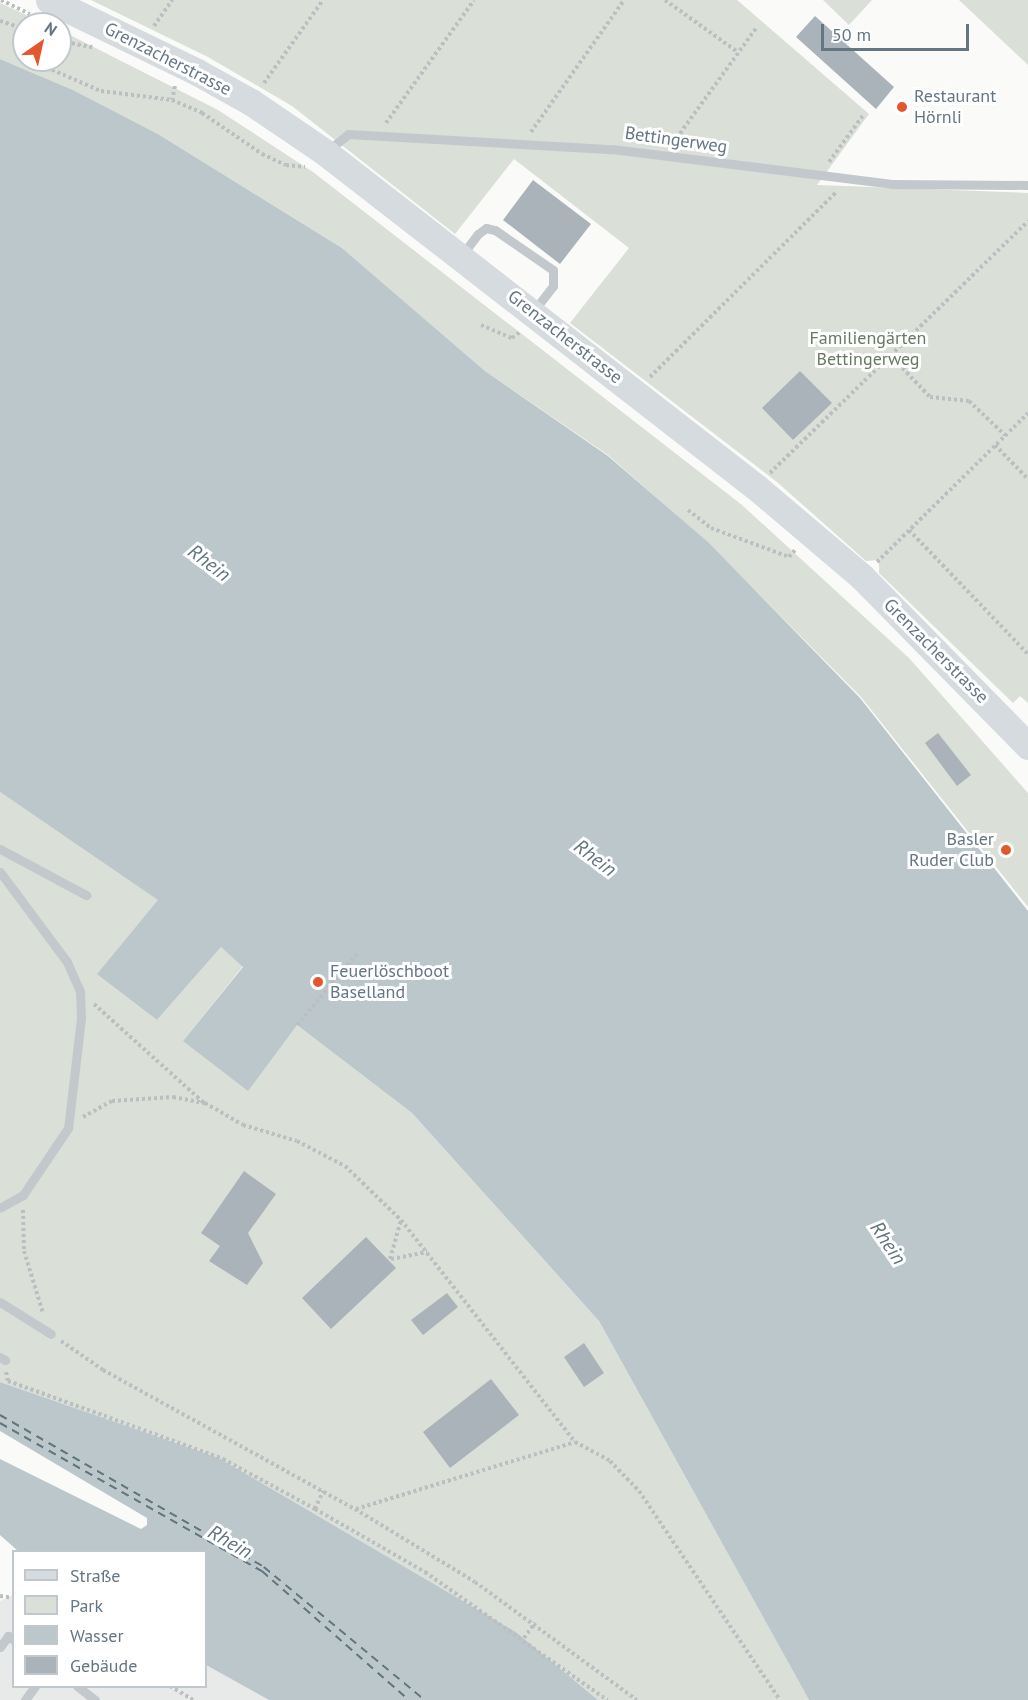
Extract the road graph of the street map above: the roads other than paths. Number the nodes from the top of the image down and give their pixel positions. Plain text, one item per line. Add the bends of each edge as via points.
1 (40, 7) edge
2 (320, 161) junction
3 (1028, 185) edge
4 (461, 257) junction
5 (527, 321) junction
6 (1028, 746) edge
7 (0, 849) edge
8 (0, 872) edge
9 (86, 895) dead end
10 (0, 1208) edge
11 (0, 1302) edge
12 (51, 1334) road end
13 (12, 1639) edge
14 (0, 1647) edge
15 (80, 1688) edge
16 (95, 1700) edge

1 - 2 main road, Grenzacherstrasse via 206,76 251,102
2 - 3 lane, Bettingerweg via 348,134 668,155 841,180
2 - 4 main road, Grenzacherstrasse
4 - 5 main road, Grenzacherstrasse
4 - 5 lane via 486,228 495,230 553,270 552,286
5 - 6 main road, Grenzacherstrasse via 636,393 756,487 862,577
7 - 9 lane
8 - 10 lane via 67,962 80,991 79,1055 68,1128 23,1195
11 - 12 lane
13 - 14 lane via 8,1636
15 - 16 lane

